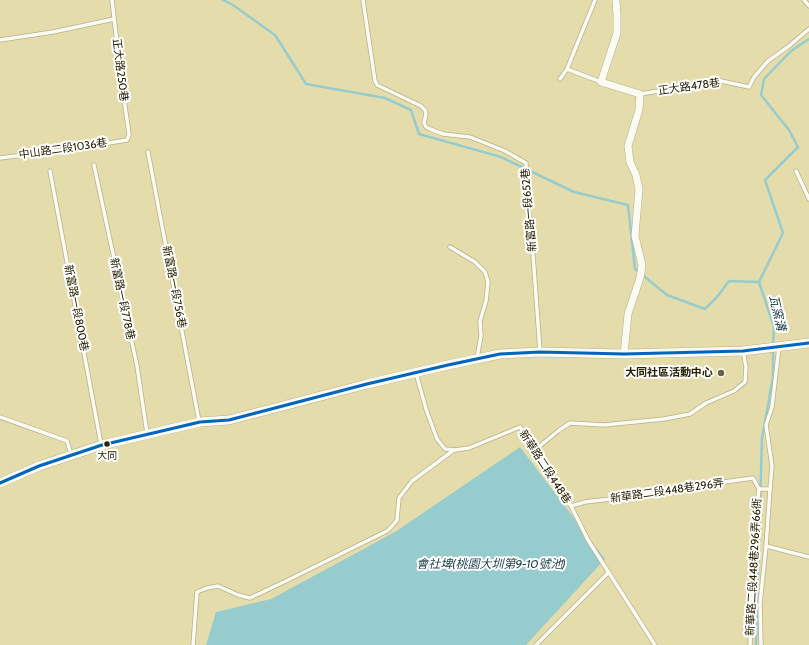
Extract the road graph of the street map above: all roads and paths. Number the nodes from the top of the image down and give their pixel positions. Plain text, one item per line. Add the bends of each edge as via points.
1 (112, 0) edge
2 (363, 0) edge
3 (594, 0) edge
4 (616, 0) edge
5 (804, 0) edge
6 (809, 6) edge
7 (114, 19) junction
8 (809, 29) edge
9 (0, 40) edge
10 (567, 69) junction
11 (560, 79) dead end
12 (601, 82) junction
13 (640, 94) junction
14 (127, 140) joint
15 (148, 152) dead end
16 (0, 158) edge
17 (94, 165) dead end
18 (50, 170) dead end
19 (796, 171) dead end
20 (809, 199) edge
21 (450, 247) dead end
22 (809, 343) edge
23 (779, 347) junction
24 (743, 351) junction
25 (540, 352) junction
26 (624, 354) junction
27 (477, 359) junction
28 (416, 373) junction
29 (0, 417) edge
30 (200, 422) junction
31 (148, 434) junction
32 (102, 445) junction
33 (455, 450) junction
34 (536, 452) junction
35 (72, 455) junction
36 (0, 483) edge
37 (759, 488) junction
38 (770, 489) junction
39 (571, 506) junction
40 (766, 546) junction
41 (809, 557) edge
42 (609, 572) junction
43 (193, 645) edge
44 (536, 645) edge
45 (655, 645) edge
46 (750, 645) edge
47 (761, 645) edge

1 - 7 lane, 正大路250巷
2 - 25 lane, 新富路一段652巷 via 377,85 421,106 426,114 426,127 443,134 470,137 505,151 526,163
3 - 10 lane
4 - 12 street via 617,33
5 - 6 lane
7 - 9 lane
7 - 14 lane, 正大路250巷 via 129,134
8 - 13 lane, 正大路478巷 via 768,61 749,87 721,81
10 - 11 lane
10 - 12 lane
12 - 13 street
13 - 26 street via 639,110 628,146 630,162 639,189 635,236 642,265 628,314
14 - 16 lane, 中山路二段1036巷
15 - 30 lane, 新富路一段756巷
17 - 31 lane, 新富路一段778巷 via 137,366
18 - 32 lane, 新富路一段800巷
19 - 20 lane
21 - 27 lane via 480,267 485,272 488,282 480,321 481,336
22 - 23 street
23 - 24 street
23 - 38 lane via 772,407 766,425 772,466
24 - 26 street
24 - 34 lane via 745,382 734,391 706,403 690,414 604,425 570,423 541,445
25 - 26 street
25 - 27 street via 500,354
27 - 28 street
28 - 30 street via 229,420
28 - 33 lane via 437,439 445,449
29 - 35 lane via 67,441
30 - 31 street
31 - 32 street
32 - 35 street
33 - 34 lane, 新華路二段448巷 via 469,448 520,427
33 - 43 lane via 412,481 399,498 397,520 388,531 250,598 218,586 197,592
34 - 39 lane, 新華路二段448巷
35 - 36 street
37 - 38 lane
37 - 39 lane, 新華路二段448巷296弄 via 753,478
37 - 46 lane, 新華路二段448巷296弄66衖 via 754,529
38 - 40 lane
39 - 42 lane, 新華路二段448巷 via 588,540
40 - 41 lane
40 - 47 lane via 760,604
42 - 44 lane
42 - 45 lane, 新華路二段448巷

